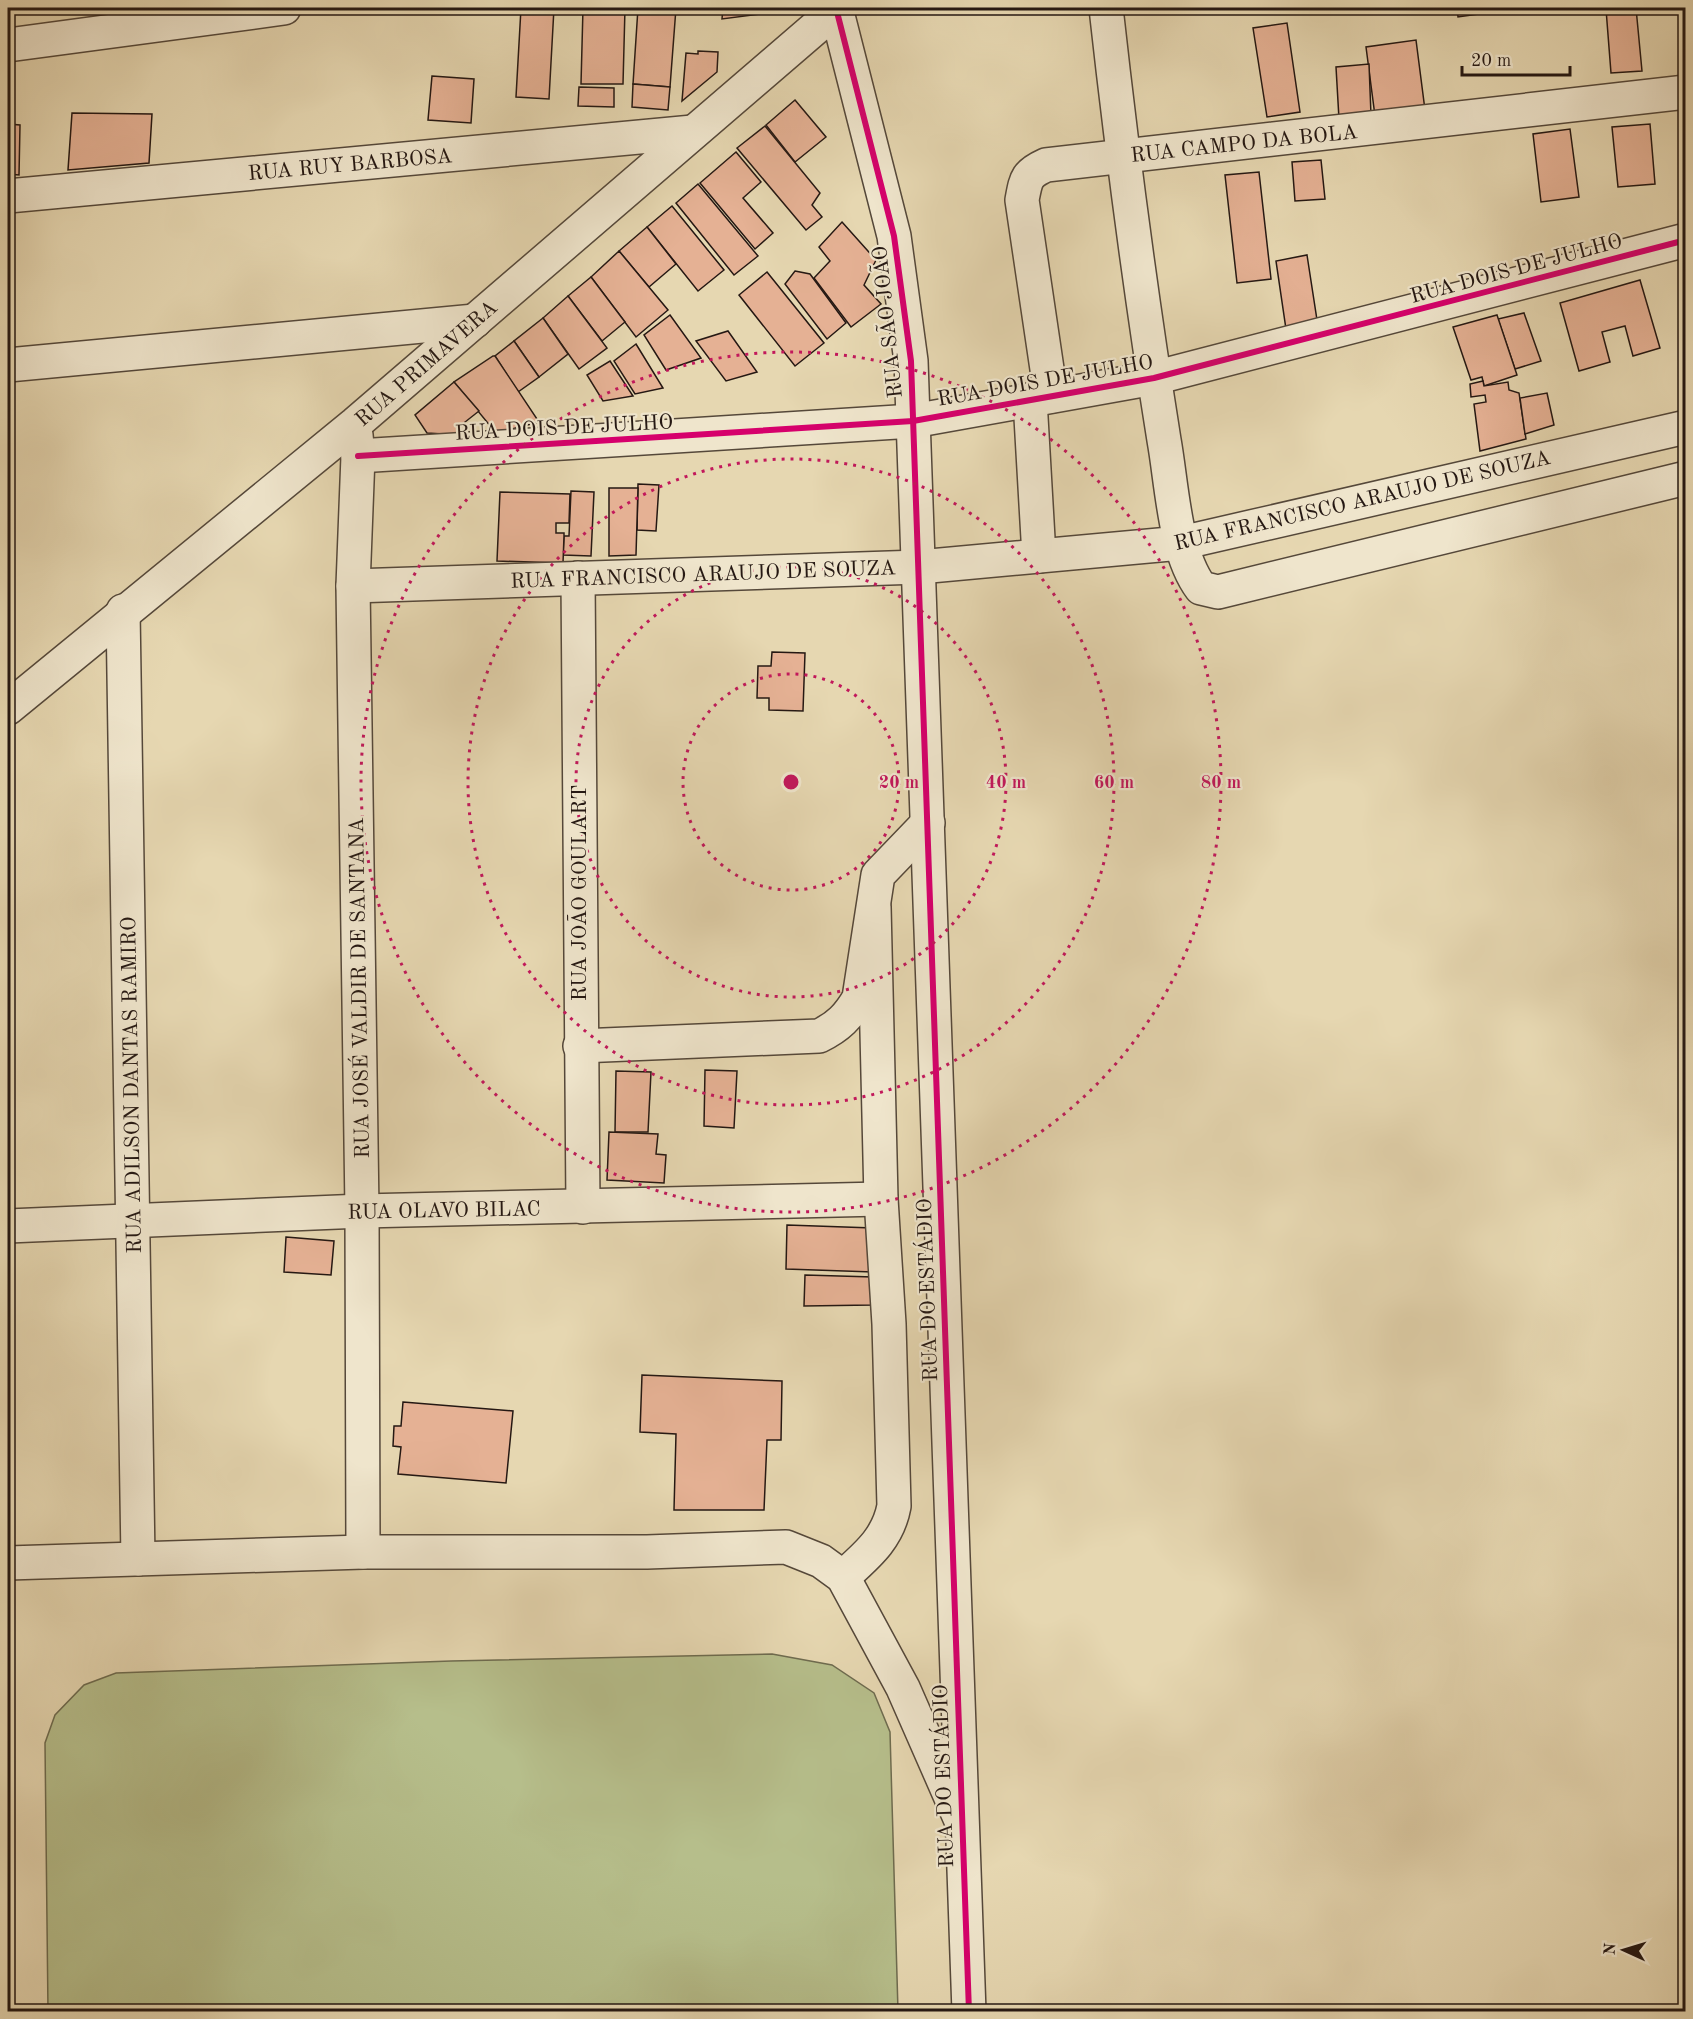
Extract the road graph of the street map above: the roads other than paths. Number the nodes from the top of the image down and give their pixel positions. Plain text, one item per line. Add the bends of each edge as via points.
1 (284, 8) edge
2 (1106, 8) edge
3 (836, 9) edge
4 (8, 45) edge
5 (1686, 92) edge
6 (693, 132) junction
7 (1123, 156) junction
8 (8, 196) edge
9 (1686, 240) edge
10 (475, 321) junction
11 (8, 365) edge
12 (1154, 378) junction
13 (1040, 398) junction
14 (913, 421) junction
15 (1686, 427) edge
16 (356, 440) junction
17 (1686, 478) edge
18 (1181, 543) junction
19 (1039, 556) junction
20 (918, 567) junction
21 (578, 578) junction
22 (353, 586) junction
23 (123, 611) junction
24 (8, 708) edge
25 (928, 823) junction
26 (874, 907) junction
27 (580, 1046) junction
28 (882, 1199) junction
29 (583, 1207) junction
30 (362, 1211) junction
31 (133, 1221) junction
32 (8, 1226) edge
33 (363, 1552) junction
34 (138, 1559) junction
35 (8, 1563) edge
36 (843, 1577) junction
37 (960, 1818) junction
38 (969, 2012) edge

1 - 4 street
2 - 7 street
3 - 6 street, RUA PRIMAVERA
3 - 14 street, RUA SÃO JOÃO via 894,236 911,361
5 - 7 street, RUA CAMPO DA BOLA
6 - 8 street, RUA RUY BARBOSA
6 - 10 street, RUA PRIMAVERA
7 - 12 street
7 - 13 street, RUA CAMPO DA BOLA via 1046,165 1031,171 1025,182 1022,200
9 - 12 street, RUA DOIS DE JULHO
10 - 11 street
10 - 16 street, RUA PRIMAVERA
12 - 13 street, RUA DOIS DE JULHO
12 - 18 street
13 - 14 street, RUA DOIS DE JULHO
13 - 19 street, RUA CAMPO DA BOLA
14 - 16 street, RUA DOIS DE JULHO
14 - 20 street, RUA SÃO JOÃO
15 - 18 street, RUA FRANCISCO ARAUJO DE SOUZA
16 - 22 street, RUA JOSÉ VALDIR DE SANTANA
16 - 23 street, RUA PRIMAVERA
17 - 18 street via 1218,592 1202,588
18 - 19 street, RUA FRANCISCO ARAUJO DE SOUZA
19 - 20 street, RUA FRANCISCO ARAUJO DE SOUZA
20 - 21 street, RUA FRANCISCO ARAUJO DE SOUZA
20 - 25 street, RUA DO ESTÁDIO
21 - 22 street, RUA FRANCISCO ARAUJO DE SOUZA
21 - 27 street, RUA JOÃO GOULART
22 - 30 street, RUA JOSÉ VALDIR DE SANTANA
23 - 24 street, RUA PRIMAVERA
23 - 31 street, RUA ADILSON DANTAS RAMIRO
25 - 26 street via 882,869 875,886
25 - 37 street, RUA DO ESTÁDIO
26 - 27 street via 859,998 836,1028 819,1036
26 - 28 street
27 - 29 street, RUA JOÃO GOULART
28 - 29 street, RUA OLAVO BILAC
28 - 36 street via 894,1506 884,1537
29 - 30 street, RUA OLAVO BILAC
30 - 31 street, RUA OLAVO BILAC
30 - 33 street, RUA JOSÉ VALDIR DE SANTANA
31 - 32 street, RUA OLAVO BILAC
31 - 34 street, RUA ADILSON DANTAS RAMIRO
33 - 34 street
33 - 36 street via 786,1548 821,1561
34 - 35 street
36 - 37 street via 903,1688
37 - 38 street, RUA DO ESTÁDIO

